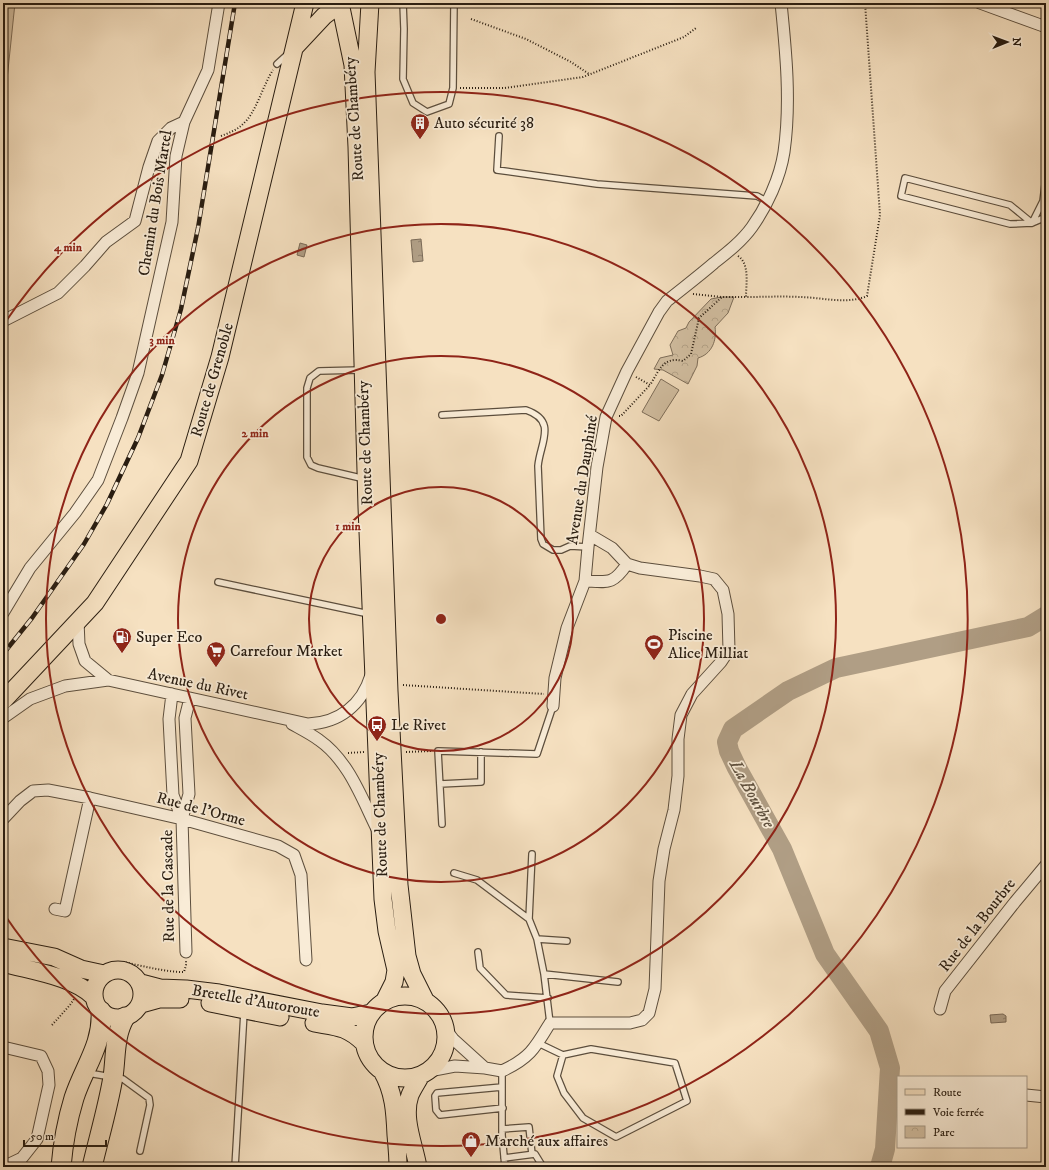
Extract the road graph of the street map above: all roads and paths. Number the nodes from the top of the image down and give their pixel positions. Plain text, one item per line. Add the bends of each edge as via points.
1 (219, 3) edge
2 (305, 3) edge
3 (340, 3) edge
4 (370, 3) edge
5 (403, 3) edge
6 (454, 3) edge
7 (779, 3) edge
8 (865, 3) edge
9 (980, 3) edge
10 (471, 19) dead end
11 (1046, 27) edge
12 (696, 28) dead end
13 (294, 48) junction
14 (277, 64) joint
15 (589, 75) junction
16 (453, 88) junction
17 (184, 122) junction
18 (221, 136) dead end
19 (499, 136) dead end
20 (1046, 177) edge
21 (768, 202) junction
22 (1046, 217) edge
23 (1032, 223) junction
24 (730, 250) junction
25 (678, 293) junction
26 (722, 297) junction
27 (746, 297) junction
28 (3, 321) edge
29 (363, 370) junction
30 (627, 371) junction
31 (650, 385) junction
32 (442, 415) dead end
33 (606, 417) junction
34 (366, 479) junction
35 (590, 536) junction
36 (588, 547) junction
37 (627, 564) junction
38 (585, 581) junction
39 (218, 582) dead end
40 (3, 613) edge
41 (371, 615) junction
42 (78, 621) junction
43 (373, 669) junction
44 (108, 680) junction
45 (399, 684) dead end
46 (172, 694) junction
47 (552, 695) junction
48 (190, 698) junction
49 (3, 701) edge
50 (553, 706) joint
51 (3, 718) edge
52 (281, 718) junction
53 (438, 751) junction
54 (364, 752) dead end
55 (404, 752) dead end
56 (481, 752) junction
57 (335, 755) junction
58 (440, 784) junction
59 (90, 798) junction
60 (3, 818) edge
61 (182, 819) junction
62 (442, 824) dead end
63 (381, 837) junction
64 (532, 854) dead end
65 (1046, 865) edge
66 (454, 872) dead end
67 (55, 908) dead end
68 (529, 919) junction
69 (537, 938) junction
70 (567, 941) dead end
71 (3, 947) edge
72 (186, 952) joint
73 (478, 952) dead end
74 (306, 960) dead end
75 (3, 963) edge
76 (107, 968) junction
77 (544, 974) junction
78 (618, 982) dead end
79 (141, 984) junction
80 (74, 998) dead end
81 (548, 998) junction
82 (385, 1000) junction
83 (425, 1000) junction
84 (98, 1004) junction
85 (141, 1004) junction
86 (940, 1009) dead end
87 (244, 1010) junction
88 (371, 1013) junction
89 (125, 1017) junction
90 (550, 1023) junction
91 (52, 1025) dead end
92 (446, 1030) junction
93 (364, 1043) junction
94 (538, 1043) junction
95 (3, 1047) edge
96 (563, 1055) junction
97 (485, 1068) junction
98 (382, 1071) junction
99 (502, 1071) junction
100 (84, 1073) junction
101 (425, 1073) junction
102 (112, 1077) junction
103 (502, 1086) junction
104 (1027, 1095) edge
105 (1046, 1097) edge
106 (502, 1108) junction
107 (502, 1129) junction
108 (140, 1152) dead end
109 (532, 1154) junction
110 (504, 1158) junction
111 (3, 1167) edge
112 (61, 1167) edge
113 (92, 1167) edge
114 (235, 1167) edge
115 (398, 1167) edge
116 (418, 1167) edge
117 (505, 1167) edge
118 (543, 1167) edge

1 - 17 street, Chemin du Bois Martel via 208,70
2 - 13 main road, Route de Grenoble
3 - 13 main road
3 - 29 main road, Route de Chambéry via 352,65 357,147
4 - 83 main road, Route de Chambéry via 366,72 388,691 399,884 407,956 412,974
5 - 16 lane via 403,79 413,102 427,112 450,104
6 - 16 lane
7 - 21 street, Avenue du Dauphiné via 787,89 786,119 784,153
8 - 27 path via 880,214 867,296 858,300
9 - 11 street
10 - 15 path via 526,39 571,62
12 - 15 path via 684,37
13 - 14 lane
13 - 42 main road, Route de Grenoble via 222,350 189,461 95,603
14 - 18 path via 244,124
15 - 16 path via 505,88
17 - 28 street via 171,128 158,141 135,222 106,242 58,293
17 - 40 street, Chemin du Bois Martel via 176,156 170,229 138,373 122,418 98,480 75,514 30,568
19 - 21 lane via 497,170 597,184 757,196
20 - 23 lane via 1043,201
21 - 24 street, Avenue du Dauphiné via 752,227
22 - 23 lane
23 - 23 lane via 1010,205 905,178 901,196 1010,224
24 - 25 street, Avenue du Dauphiné
24 - 27 path via 742,259 746,268
25 - 26 path
25 - 30 street, Avenue du Dauphiné via 667,301 659,312
26 - 27 path
26 - 31 path via 699,318 691,354 683,361 675,359 662,365
29 - 34 main road, Route de Chambéry
29 - 34 lane via 319,371 310,378 307,388 307,457 311,465 318,468
30 - 31 path
30 - 33 street, Avenue du Dauphiné
31 - 33 path via 621,416
32 - 36 lane via 526,410 539,416 545,427 538,466 540,539 547,548 553,550 570,546
33 - 35 street, Avenue du Dauphiné via 597,467
34 - 41 main road, Route de Chambéry
35 - 36 street, Avenue du Dauphiné
35 - 37 street via 612,548
36 - 38 street, Avenue du Dauphiné
37 - 38 street via 620,575 612,580
37 - 90 street via 714,579 723,590 728,614 729,650 692,694 681,715 674,810 659,881 655,989 650,1013 642,1020 630,1023
38 - 47 street, Avenue du Dauphiné via 567,628
39 - 41 lane
41 - 43 main road, Route de Chambéry
42 - 44 street, Avenue du Rivet via 79,644 85,661
42 - 49 main road, Route de Grenoble
43 - 52 street, Avenue du Rivet via 369,684 360,698 347,712 334,719 308,724
43 - 63 main road, Route de Chambéry
44 - 46 street, Avenue du Rivet
44 - 51 street, Avenue du Rivet via 65,686 30,699
45 - 47 path
46 - 48 street, Avenue du Rivet
46 - 61 street, Rue de la Cascade via 169,718 173,795
47 - 50 street, Avenue du Dauphiné
48 - 52 street, Avenue du Rivet
48 - 61 street, Rue de la Cascade via 185,718 189,794
50 - 56 lane via 537,754
52 - 57 street, Avenue du Rivet via 320,740
53 - 55 path
53 - 56 lane
53 - 58 lane
54 - 57 path
56 - 58 lane via 481,782
57 - 63 street, Avenue du Rivet via 349,774
58 - 62 lane
59 - 60 street, Rue de l'Orme via 48,790 33,791 20,800
59 - 61 street, Rue de l'Orme
59 - 67 street via 65,911
61 - 72 street, Rue de la Cascade
61 - 74 street, Rue de l'Orme via 278,846 294,855 301,875
63 - 82 main road, Route de Chambéry via 386,931 396,970 394,982
64 - 68 lane
65 - 86 street, Rue de la Bourbre via 945,990
66 - 68 lane via 477,880
68 - 69 lane
69 - 70 lane
69 - 77 lane
71 - 76 main road via 54,958 81,970
72 - 76 path via 184,972 116,961
73 - 81 lane via 480,968 506,995
75 - 84 main road via 75,984 89,992
76 - 79 main road via 129,971
76 - 84 main road via 96,984
77 - 78 lane
77 - 81 lane
79 - 85 main road
79 - 88 main road, Bretelle d'Autoroute via 219,993 328,1014 352,1016
80 - 91 path
81 - 90 lane
82 - 83 main road via 405,995
82 - 88 main road
83 - 92 main road via 442,1018
84 - 89 main road via 108,1016
84 - 100 highway via 101,1031 95,1052
85 - 87 main road, Bretelle d'Autoroute via 186,999
85 - 89 main road
87 - 93 main road, Bretelle d'Autoroute via 340,1027
87 - 114 lane
88 - 93 main road via 366,1022
89 - 102 highway via 118,1035
90 - 94 street
92 - 97 street
92 - 101 main road via 445,1046 439,1060
93 - 98 main road via 370,1059
94 - 96 lane
94 - 99 street via 524,1060
95 - 111 street via 41,1056 48,1071 49,1085 36,1139 22,1158
96 - 96 lane via 557,1076 564,1093 583,1118 616,1137 687,1101 675,1063 591,1049
97 - 99 street
97 - 101 street via 455,1066
98 - 101 main road via 394,1077 407,1078
98 - 115 main road via 393,1096
99 - 103 lane
100 - 102 lane
100 - 112 highway via 74,1098 63,1141
101 - 116 main road via 410,1094 409,1104 408,1120
102 - 108 lane via 123,1079 149,1098 150,1105
102 - 113 highway
103 - 106 lane
103 - 106 lane via 438,1093 435,1096 436,1110 440,1115
104 - 105 street
106 - 107 lane
107 - 109 lane via 529,1127
107 - 110 lane
109 - 110 lane
109 - 118 lane via 535,1154
110 - 117 lane

